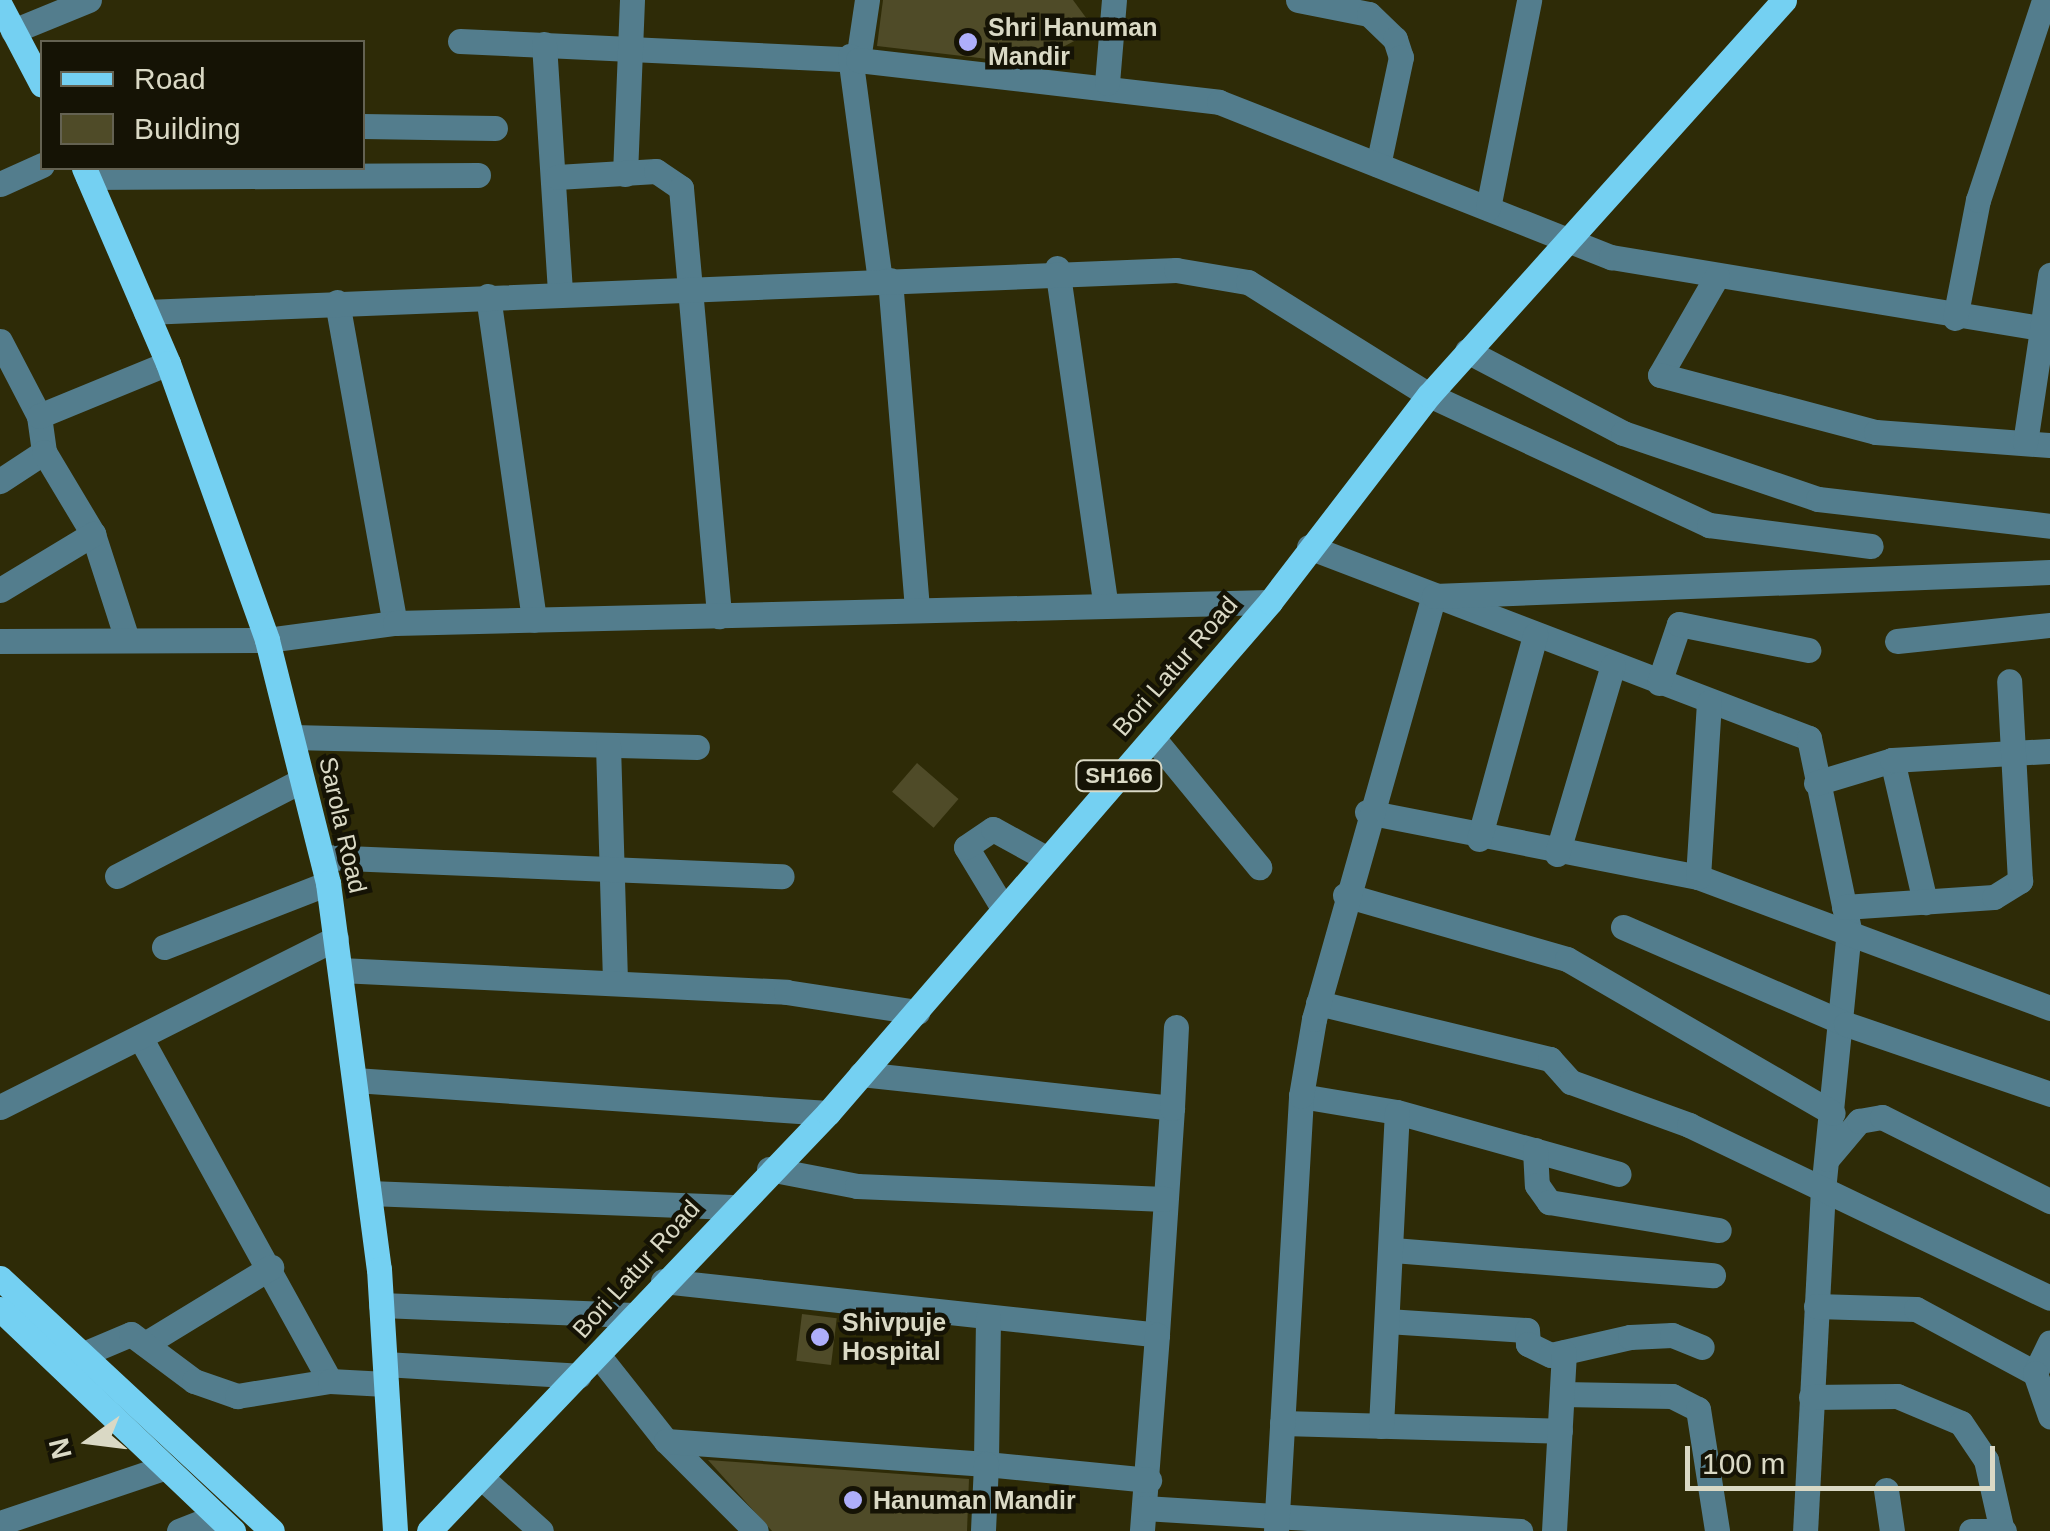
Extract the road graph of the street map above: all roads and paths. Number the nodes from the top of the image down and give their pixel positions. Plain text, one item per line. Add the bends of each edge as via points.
1 (89, 0) edge
2 (632, 0) edge
3 (868, 0) edge
4 (1114, 0) edge
5 (1298, 0) edge
6 (1529, 0) edge
7 (1784, 0) edge
8 (2044, 0) edge
9 (0, 5) edge
10 (13, 31) junction
11 (460, 41) dead end
12 (544, 44) junction
13 (635, 48) junction
14 (854, 58) junction
15 (40, 80) edge
16 (1107, 83) junction
17 (365, 126) edge
18 (495, 128) dead end
19 (1378, 165) junction
20 (40, 166) edge
21 (86, 172) edge
22 (625, 174) junction
23 (478, 175) dead end
24 (557, 177) junction
25 (0, 184) edge
26 (1488, 208) junction
27 (1566, 239) junction
28 (1057, 268) junction
29 (2050, 275) edge
30 (1717, 276) junction
31 (885, 280) junction
32 (696, 285) junction
33 (560, 293) junction
34 (488, 296) junction
35 (337, 302) junction
36 (146, 312) junction
37 (1955, 318) junction
38 (2045, 329) edge
39 (0, 341) edge
40 (1468, 351) junction
41 (168, 364) junction
42 (9, 382) edge
43 (1429, 395) junction
44 (39, 416) junction
45 (2038, 444) edge
46 (44, 452) junction
47 (0, 481) edge
48 (1873, 509) junction
49 (2050, 526) edge
50 (94, 534) junction
51 (1871, 546) junction
52 (1309, 547) junction
53 (2050, 572) edge
54 (1871, 580) junction
55 (0, 590) edge
56 (1434, 596) junction
57 (1105, 602) junction
58 (1270, 602) junction
59 (917, 608) junction
60 (719, 616) junction
61 (534, 620) junction
62 (394, 623) junction
63 (2050, 625) edge
64 (1536, 635) junction
65 (127, 639) junction
66 (267, 640) junction
67 (0, 641) edge
68 (1897, 641) dead end
69 (1808, 650) dead end
70 (1613, 665) junction
71 (2009, 681) dead end
72 (1659, 683) junction
73 (1709, 702) junction
74 (292, 737) junction
75 (1154, 739) junction
76 (608, 745) junction
77 (696, 748) dead end
78 (2018, 751) junction
79 (2050, 751) edge
80 (1892, 760) junction
81 (302, 780) junction
82 (1816, 784) junction
83 (1367, 812) junction
84 (1479, 839) junction
85 (1557, 854) junction
86 (322, 857) junction
87 (1044, 857) junction
88 (1258, 867) dead end
89 (609, 869) junction
90 (117, 876) dead end
91 (782, 876) dead end
92 (1698, 877) junction
93 (328, 883) junction
94 (1345, 896) junction
95 (1925, 902) junction
96 (1003, 908) junction
97 (1846, 918) junction
98 (1623, 927) dead end
99 (336, 938) junction
100 (164, 947) dead end
101 (340, 970) junction
102 (615, 983) junction
103 (1318, 1002) junction
104 (2050, 1008) edge
105 (916, 1012) junction
106 (1846, 1024) junction
107 (1176, 1027) dead end
108 (140, 1037) junction
109 (860, 1074) junction
110 (354, 1080) junction
111 (2050, 1094) edge
112 (1300, 1096) junction
113 (0, 1108) edge
114 (1172, 1108) junction
115 (1397, 1112) junction
116 (828, 1113) junction
117 (1834, 1113) junction
118 (1535, 1150) junction
119 (1827, 1159) junction
120 (770, 1168) junction
121 (1620, 1174) dead end
122 (1823, 1188) junction
123 (370, 1192) junction
124 (1165, 1199) junction
125 (2050, 1201) edge
126 (732, 1207) junction
127 (1718, 1230) dead end
128 (1393, 1250) junction
129 (270, 1267) junction
130 (1713, 1275) dead end
131 (0, 1278) edge
132 (664, 1281) junction
133 (2050, 1298) edge
134 (382, 1306) junction
135 (1816, 1306) junction
136 (0, 1308) edge
137 (633, 1315) junction
138 (988, 1318) junction
139 (1387, 1321) junction
140 (1156, 1335) junction
141 (145, 1344) junction
142 (1702, 1346) dead end
143 (1564, 1352) junction
144 (81, 1355) junction
145 (598, 1355) junction
146 (2044, 1361) edge
147 (386, 1374) junction
148 (578, 1376) junction
149 (330, 1380) junction
150 (1562, 1394) junction
151 (1811, 1398) junction
152 (2050, 1416) edge
153 (1282, 1423) junction
154 (1381, 1426) junction
155 (1560, 1430) junction
156 (666, 1441) junction
157 (986, 1464) junction
158 (166, 1467) junction
159 (482, 1478) junction
160 (1148, 1480) junction
161 (1886, 1490) dead end
162 (1143, 1520) edge
163 (0, 1523) edge
164 (225, 1524) edge
165 (1276, 1525) edge
166 (2002, 1530) edge
167 (179, 1531) edge
168 (272, 1531) edge
169 (394, 1531) edge
170 (429, 1531) edge
171 (542, 1531) edge
172 (756, 1531) edge
173 (983, 1531) edge
174 (1520, 1531) edge
175 (1554, 1531) edge
176 (1717, 1531) edge
177 (1805, 1531) edge
178 (1892, 1531) edge
179 (1970, 1531) edge

1 - 10 street
2 - 13 street
3 - 14 street
4 - 16 street
5 - 19 street via 1369,14 1396,40 1401,57
6 - 26 street
7 - 27 main road, Bori Latur Road / SH166
8 - 37 street via 1978,200
9 - 10 main road
10 - 15 main road
11 - 12 street
12 - 13 street
12 - 24 street
13 - 14 street
13 - 22 street
14 - 16 street
14 - 31 street
16 - 19 street via 1219,102
17 - 18 street
19 - 26 street
20 - 25 street
21 - 23 street
21 - 36 main road, Sarola Road
22 - 24 street
22 - 32 street via 666,173 681,188
24 - 33 street
26 - 27 street
27 - 30 street
27 - 40 main road, Bori Latur Road / SH166
28 - 31 street
28 - 43 street via 1176,270 1248,282
28 - 57 street
29 - 38 street
30 - 37 street
30 - 45 street via 1660,375 1843,426
31 - 32 street
31 - 59 street
32 - 33 street
32 - 60 street
33 - 34 street
34 - 35 street
34 - 61 street
35 - 36 street
35 - 62 street
36 - 41 main road, Sarola Road
37 - 38 street
38 - 45 street
39 - 42 street
40 - 43 main road, Bori Latur Road / SH166
40 - 48 street via 1623,433
41 - 44 street
41 - 66 main road, Sarola Road
42 - 44 street
43 - 51 street via 1709,525
43 - 52 main road, Bori Latur Road / SH166
44 - 46 street
46 - 47 street
46 - 50 street
48 - 49 street
48 - 51 street
50 - 55 street
50 - 65 street
51 - 54 street
52 - 56 street
52 - 58 main road, Bori Latur Road / SH166
53 - 54 street
54 - 56 street
56 - 64 street
56 - 83 street
57 - 58 street
57 - 59 street
58 - 75 main road, Bori Latur Road / SH166
59 - 60 street
60 - 61 street
61 - 62 street
62 - 66 street
63 - 68 street via 2000,623
64 - 70 street
64 - 84 street
65 - 66 street
65 - 67 street
66 - 74 main road, Sarola Road
69 - 72 street via 1679,624
70 - 72 street
70 - 85 street
71 - 78 street
72 - 73 street
73 - 82 street via 1810,738
73 - 92 street
74 - 76 street
74 - 81 main road, Sarola Road
75 - 87 main road, Bori Latur Road / SH166
75 - 88 street
76 - 77 street
76 - 89 street
78 - 79 street
78 - 80 street
78 - 95 street via 2020,881 1994,897
80 - 82 street
80 - 95 street
81 - 86 main road, Sarola Road
81 - 90 street
82 - 97 street
83 - 84 street
83 - 94 street
84 - 85 street
85 - 92 street
86 - 89 street
86 - 93 main road, Sarola Road
87 - 96 main road, Bori Latur Road / SH166
87 - 96 street via 993,829 966,847
89 - 91 street
89 - 102 street
92 - 97 street
93 - 99 main road, Sarola Road
93 - 100 street
94 - 103 street
94 - 117 street via 1567,959
95 - 97 street
96 - 105 main road, Bori Latur Road / SH166
97 - 104 street
97 - 106 street
98 - 106 street
99 - 101 main road, Sarola Road
99 - 108 street
101 - 102 street
101 - 110 main road, Sarola Road
102 - 105 street via 851,998
103 - 112 street
103 - 122 street via 1550,1058 1571,1082
105 - 109 main road, Bori Latur Road / SH166
106 - 111 street
106 - 117 street
107 - 114 street
108 - 113 street
108 - 129 street
109 - 114 street
109 - 116 main road, Bori Latur Road / SH166
110 - 116 street
110 - 123 main road, Sarola Road
112 - 115 street
112 - 153 street
114 - 124 street
115 - 118 street
115 - 128 street
116 - 120 main road, Bori Latur Road / SH166
117 - 119 street
118 - 121 street
118 - 127 street via 1537,1185 1550,1202
119 - 122 street
119 - 125 street via 1859,1121 1882,1117
120 - 124 street via 857,1186
120 - 126 main road, Bori Latur Road / SH166
122 - 133 street
122 - 135 street
123 - 126 street
123 - 134 main road, Sarola Road
124 - 140 street
126 - 132 main road, Bori Latur Road / SH166
128 - 130 street
128 - 139 street
129 - 141 street
129 - 149 street
131 - 144 main road
132 - 137 main road, Bori Latur Road / SH166
132 - 138 street
134 - 137 street
134 - 147 main road, Sarola Road
135 - 146 street via 1916,1309
135 - 151 street
136 - 158 main road
137 - 145 main road, Bori Latur Road / SH166
138 - 140 street
138 - 157 street
139 - 143 street via 1528,1330 1528,1344
139 - 154 street
140 - 160 street
141 - 144 street via 118,1333
141 - 149 street via 194,1381 237,1396
142 - 143 street via 1630,1337
143 - 150 street
144 - 168 main road
145 - 148 main road, Bori Latur Road / SH166
145 - 156 street
146 - 152 street
147 - 148 street
147 - 149 street
147 - 169 main road, Sarola Road
148 - 159 main road, Bori Latur Road / SH166
150 - 155 street
150 - 176 street via 1672,1396 1698,1408
151 - 166 street via 1897,1396 1961,1424 1986,1460
151 - 177 street
153 - 154 street
153 - 165 street
154 - 155 street
155 - 175 street
156 - 157 street
156 - 172 street
157 - 160 street
157 - 173 street
158 - 163 street
158 - 164 main road
159 - 170 main road, Bori Latur Road / SH166
159 - 171 street
160 - 162 street
161 - 178 street
162 - 165 street
164 - 167 street
165 - 174 street
166 - 179 street

